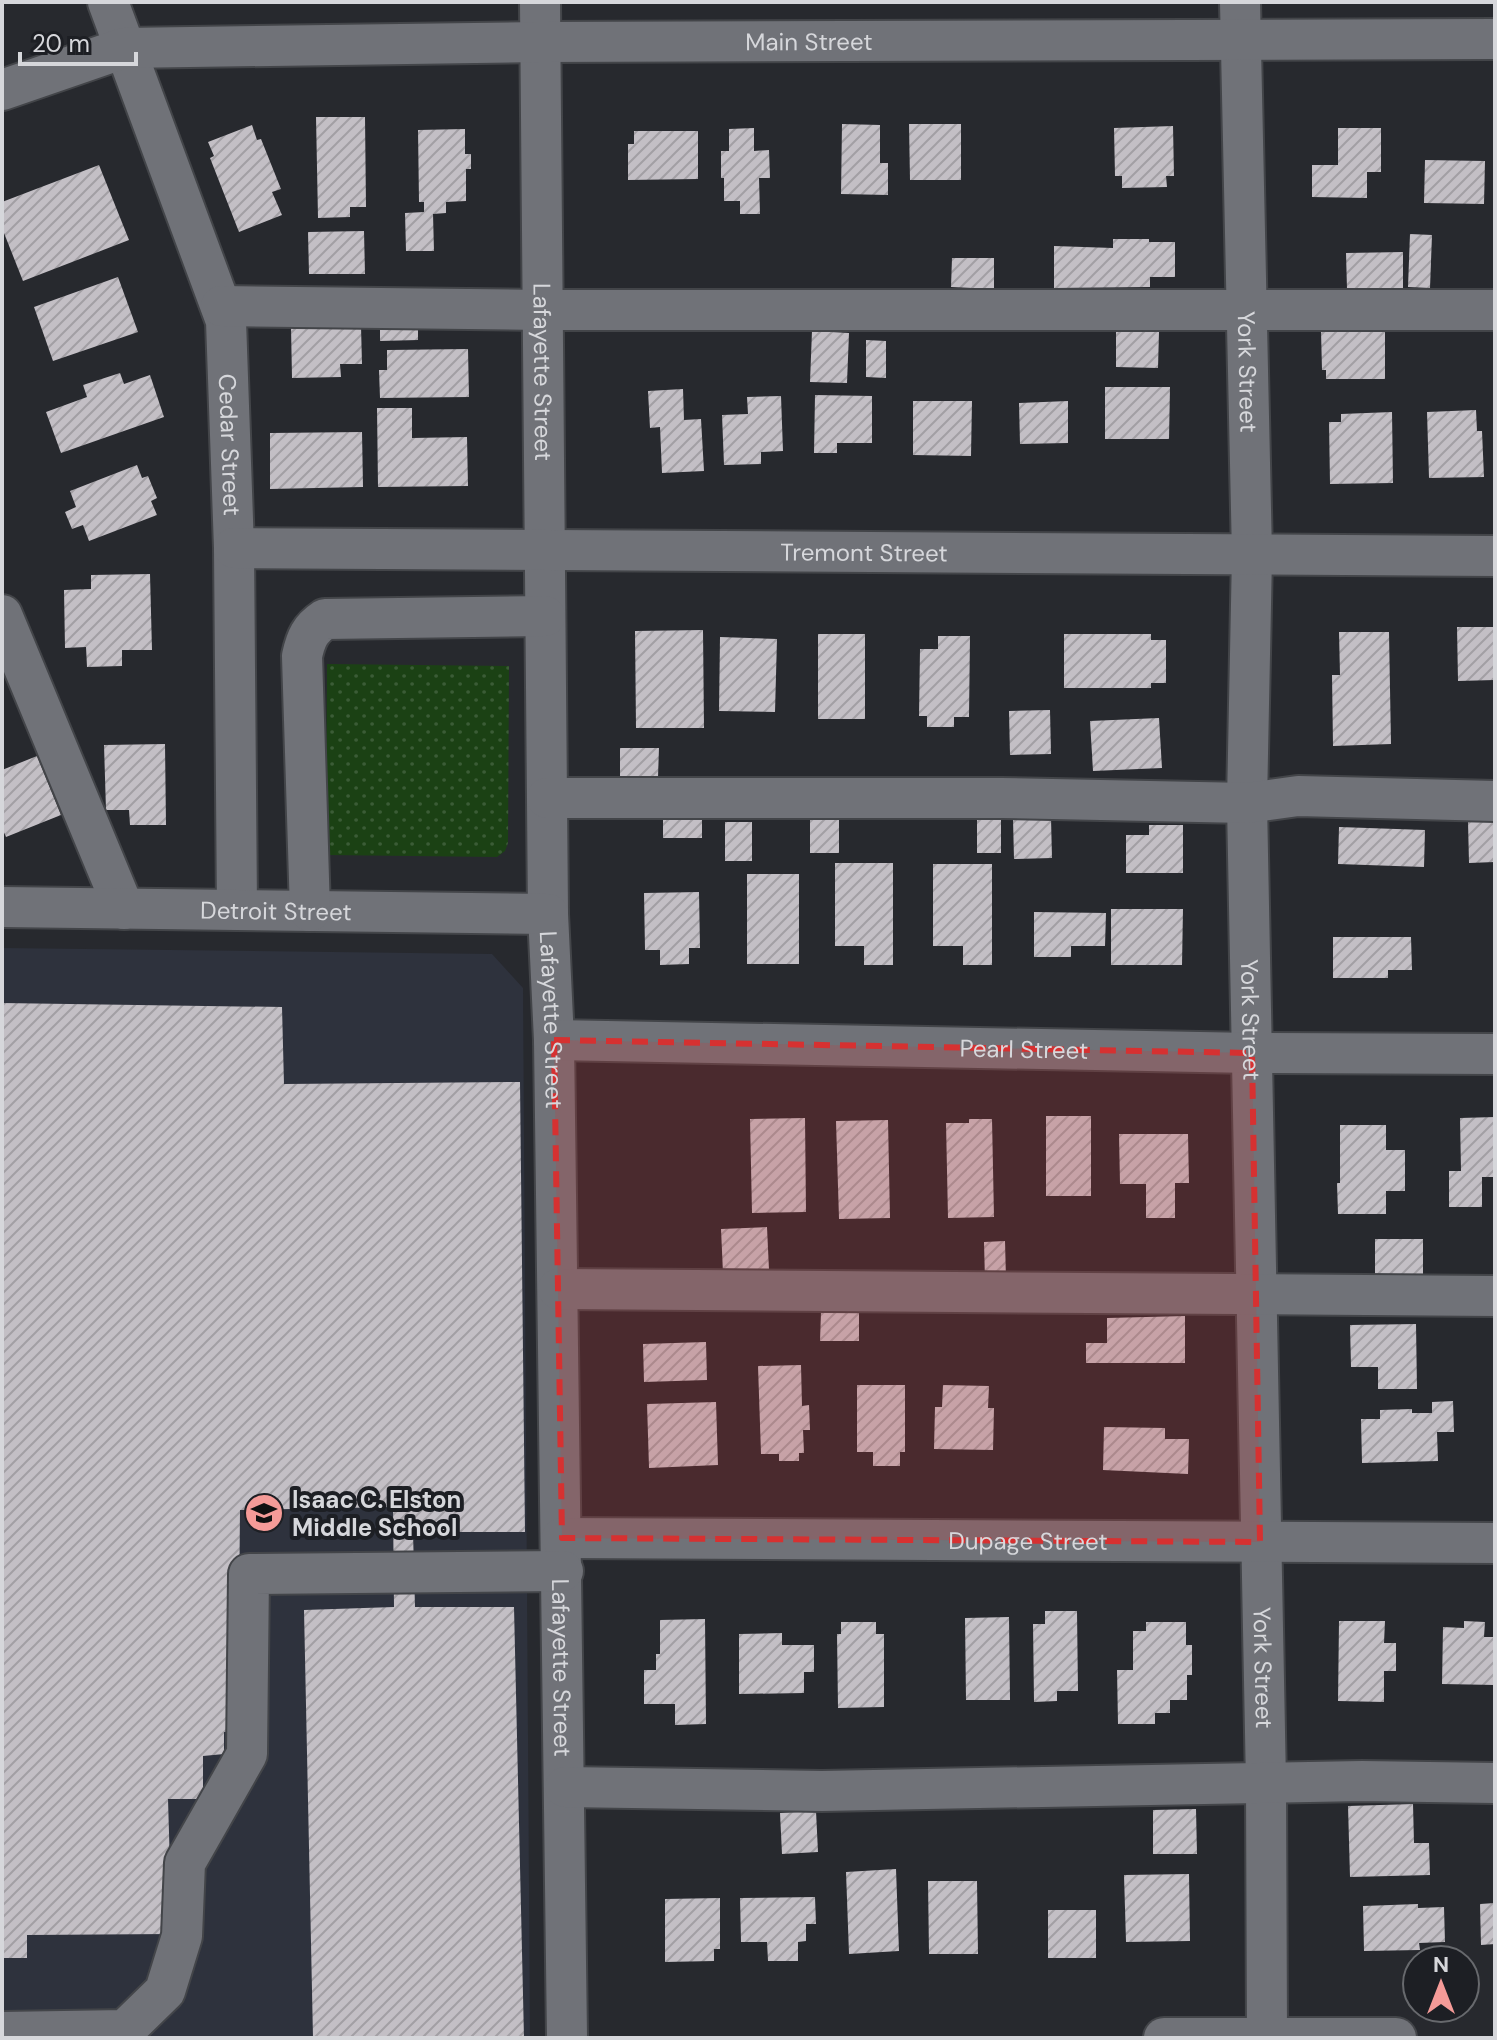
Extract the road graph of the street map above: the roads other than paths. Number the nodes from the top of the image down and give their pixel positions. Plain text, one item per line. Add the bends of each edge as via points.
1 (108, 2) edge
2 (540, 2) edge
3 (1240, 21) edge
4 (1495, 39) edge
5 (540, 42) junction
6 (124, 48) junction
7 (2, 90) edge
8 (221, 306) junction
9 (542, 310) junction
10 (1246, 310) junction
11 (1495, 310) edge
12 (234, 548) junction
13 (544, 550) junction
14 (1252, 555) junction
15 (1495, 556) edge
16 (2, 615) edge
17 (545, 616) junction
18 (547, 798) junction
19 (1495, 801) edge
20 (1247, 803) junction
21 (2, 907) edge
22 (124, 909) junction
23 (237, 910) junction
24 (310, 911) junction
25 (548, 914) junction
26 (554, 1040) junction
27 (1252, 1053) junction
28 (1495, 1054) edge
29 (558, 1289) junction
30 (1256, 1295) junction
31 (1495, 1296) edge
32 (1260, 1542) junction
33 (1495, 1543) edge
34 (562, 1554) junction
35 (1266, 1783) junction
36 (1495, 1783) edge
37 (565, 1787) junction
38 (2, 2032) edge
39 (127, 2034) edge
40 (567, 2038) edge
41 (1164, 2038) edge
42 (1267, 2038) edge
43 (1396, 2038) edge

1 - 6 street, Cedar Street
2 - 5 street, Lafayette Street
3 - 4 street, Main Street
3 - 5 street, Main Street
3 - 10 street, York Street
5 - 6 street, Main Street
5 - 9 street, Lafayette Street
6 - 7 street, Main Street
6 - 8 street, Cedar Street
8 - 9 street
8 - 12 street, Cedar Street via 226,321
9 - 10 street
9 - 13 street, Lafayette Street
10 - 11 street
10 - 14 street, York Street
12 - 13 street, Tremont Street
12 - 23 street, Cedar Street
13 - 14 street, Tremont Street
13 - 17 street, Lafayette Street
14 - 15 street, Tremont Street
14 - 20 street, York Street
16 - 22 street
17 - 18 street, Lafayette Street
17 - 24 street via 325,619 313,627 302,656
18 - 20 street
18 - 25 street, Lafayette Street
19 - 20 street via 1298,796
20 - 27 street, York Street
21 - 22 street, Detroit Street
22 - 23 street, Detroit Street
23 - 24 street, Detroit Street
24 - 25 street, Detroit Street
25 - 26 street, Lafayette Street
26 - 27 street, Pearl Street
26 - 29 street, Lafayette Street
27 - 28 street, Pearl Street
27 - 30 street, York Street
29 - 30 street
29 - 34 street, Lafayette Street
30 - 31 street
30 - 32 street, York Street
32 - 33 street, Dupage Street
32 - 34 street, Dupage Street
32 - 35 street, York Street
34 - 37 street, Lafayette Street
34 - 39 street, Dupage Street via 249,1574 247,1754 185,1863 182,1936 165,1991
35 - 36 street
35 - 37 street via 822,1791
35 - 42 street, York Street
37 - 40 street, Lafayette Street
38 - 39 street
41 - 42 street
42 - 43 street

